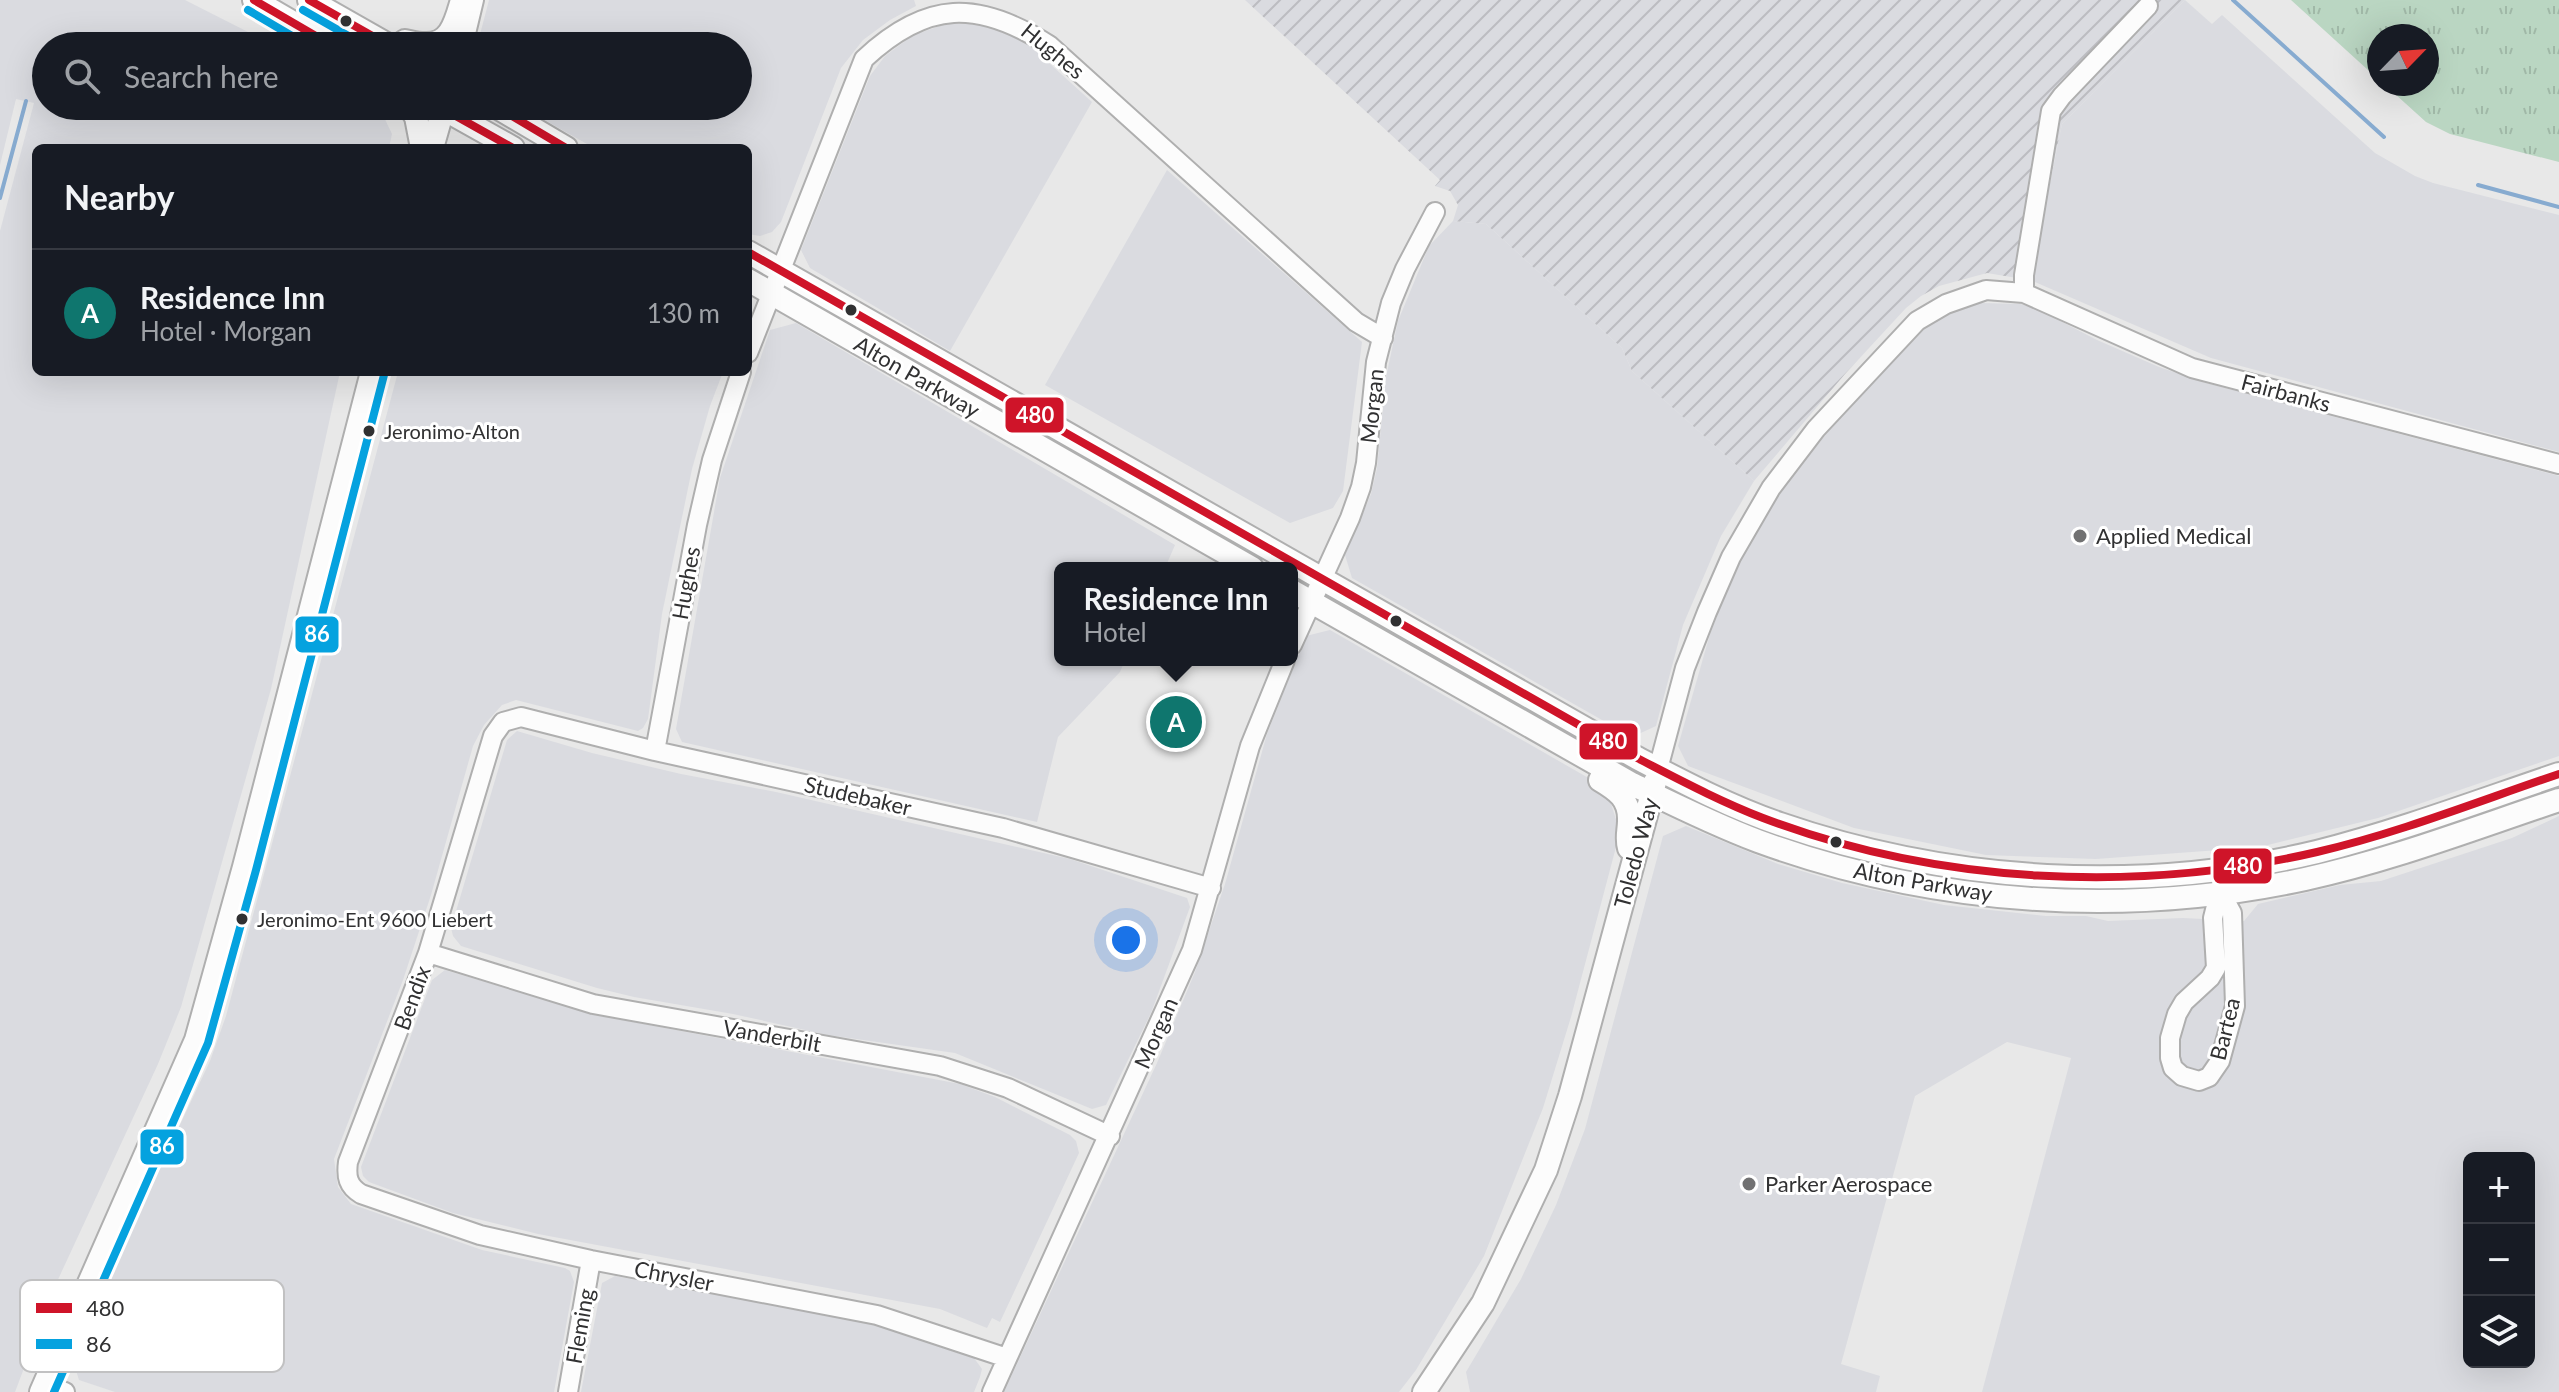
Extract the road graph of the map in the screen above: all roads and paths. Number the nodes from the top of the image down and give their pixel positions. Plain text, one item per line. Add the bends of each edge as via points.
1 (254, 0) edge
2 (309, 0) edge
3 (462, 0) edge
4 (474, 0) edge
5 (2148, 6) dead end
6 (309, 32) edge
7 (365, 32) edge
8 (450, 32) edge
9 (466, 32) edge
10 (417, 120) edge
11 (439, 120) edge
12 (465, 120) edge
13 (519, 120) edge
14 (421, 144) edge
15 (433, 144) edge
16 (506, 144) edge
17 (559, 144) edge
18 (1435, 212) dead end
19 (752, 254) edge
20 (779, 270) junction
21 (752, 282) edge
22 (770, 293) junction
23 (2024, 293) junction
24 (1383, 338) junction
25 (752, 342) edge
26 (371, 376) edge
27 (740, 376) edge
28 (2559, 464) edge
29 (1241, 562) edge
30 (1292, 562) edge
31 (1298, 565) edge
32 (1322, 579) junction
33 (1302, 596) edge
34 (1298, 616) edge
35 (1283, 666) edge
36 (503, 722) joint
37 (1544, 734) junction
38 (655, 751) junction
39 (1658, 769) junction
40 (2559, 774) edge
41 (1652, 794) junction
42 (2559, 800) edge
43 (1633, 864) junction
44 (2224, 868) junction
45 (1211, 888) junction
46 (2221, 893) junction
47 (428, 953) junction
48 (1110, 1136) junction
49 (348, 1181) joint
50 (591, 1260) junction
51 (90, 1280) edge
52 (1007, 1358) junction
53 (42, 1388) edge
54 (1430, 1390) edge
55 (65, 1392) edge
56 (568, 1392) edge
57 (992, 1392) edge

1 - 6 main road
2 - 7 main road
3 - 8 main road
4 - 9 street
5 - 23 street via 2051,111
10 - 14 main road
11 - 15 main road
12 - 16 main road
13 - 17 main road
18 - 24 street, Morgan via 1395,291
19 - 20 main road, Alton Parkway
20 - 22 street, Hughes
20 - 24 street, Hughes via 864,59 904,24 932,12 984,10 1021,24 1049,45 1356,322
20 - 30 main road, Alton Parkway
21 - 22 main road, Alton Parkway
22 - 25 street, Hughes
22 - 29 main road, Alton Parkway
23 - 28 street, Fairbanks via 2192,368
23 - 39 street, Toledo Way via 1986,290 1917,321 1789,464 1731,557 1707,612 1685,668
24 - 32 street, Morgan via 1361,487
26 - 51 main road via 196,1040
27 - 38 street, Hughes via 699,514
31 - 32 main road, Alton Parkway
32 - 33 street, Morgan
32 - 39 main road, Alton Parkway
33 - 34 street, Morgan
33 - 37 main road, Alton Parkway
35 - 45 street, Morgan via 1250,746
36 - 38 street, Studebaker via 521,717
36 - 47 street, Bendix via 493,736
37 - 41 main road, Alton Parkway
37 - 43 main road via 1556,752 1618,791 1629,812 1627,842
38 - 45 street, Studebaker via 1003,828
39 - 41 main road, Toledo Way
39 - 44 main road, Alton Parkway via 1778,824 1930,863 2069,877
40 - 44 main road, Alton Parkway via 2372,837
41 - 43 main road, Toledo Way
41 - 46 main road, Alton Parkway via 1781,849 1962,892 2074,902
42 - 46 main road, Alton Parkway via 2349,869
43 - 54 main road, Toledo Way via 1546,1170 1483,1303
44 - 46 street, Bartea
45 - 48 street, Morgan via 1192,950
46 - 46 street, Bartea via 2213,918 2216,968 2184,1002 2170,1038 2173,1068 2199,1081 2220,1061 2235,1006 2232,913
47 - 48 street, Vanderbilt via 593,1004 951,1069 1008,1088
47 - 49 street, Bendix via 348,1162
48 - 52 street, Morgan
49 - 50 street, Chrysler via 361,1194 475,1234
50 - 52 street, Chrysler via 877,1315
50 - 56 street, Fleming
52 - 57 street, Morgan
53 - 55 street

